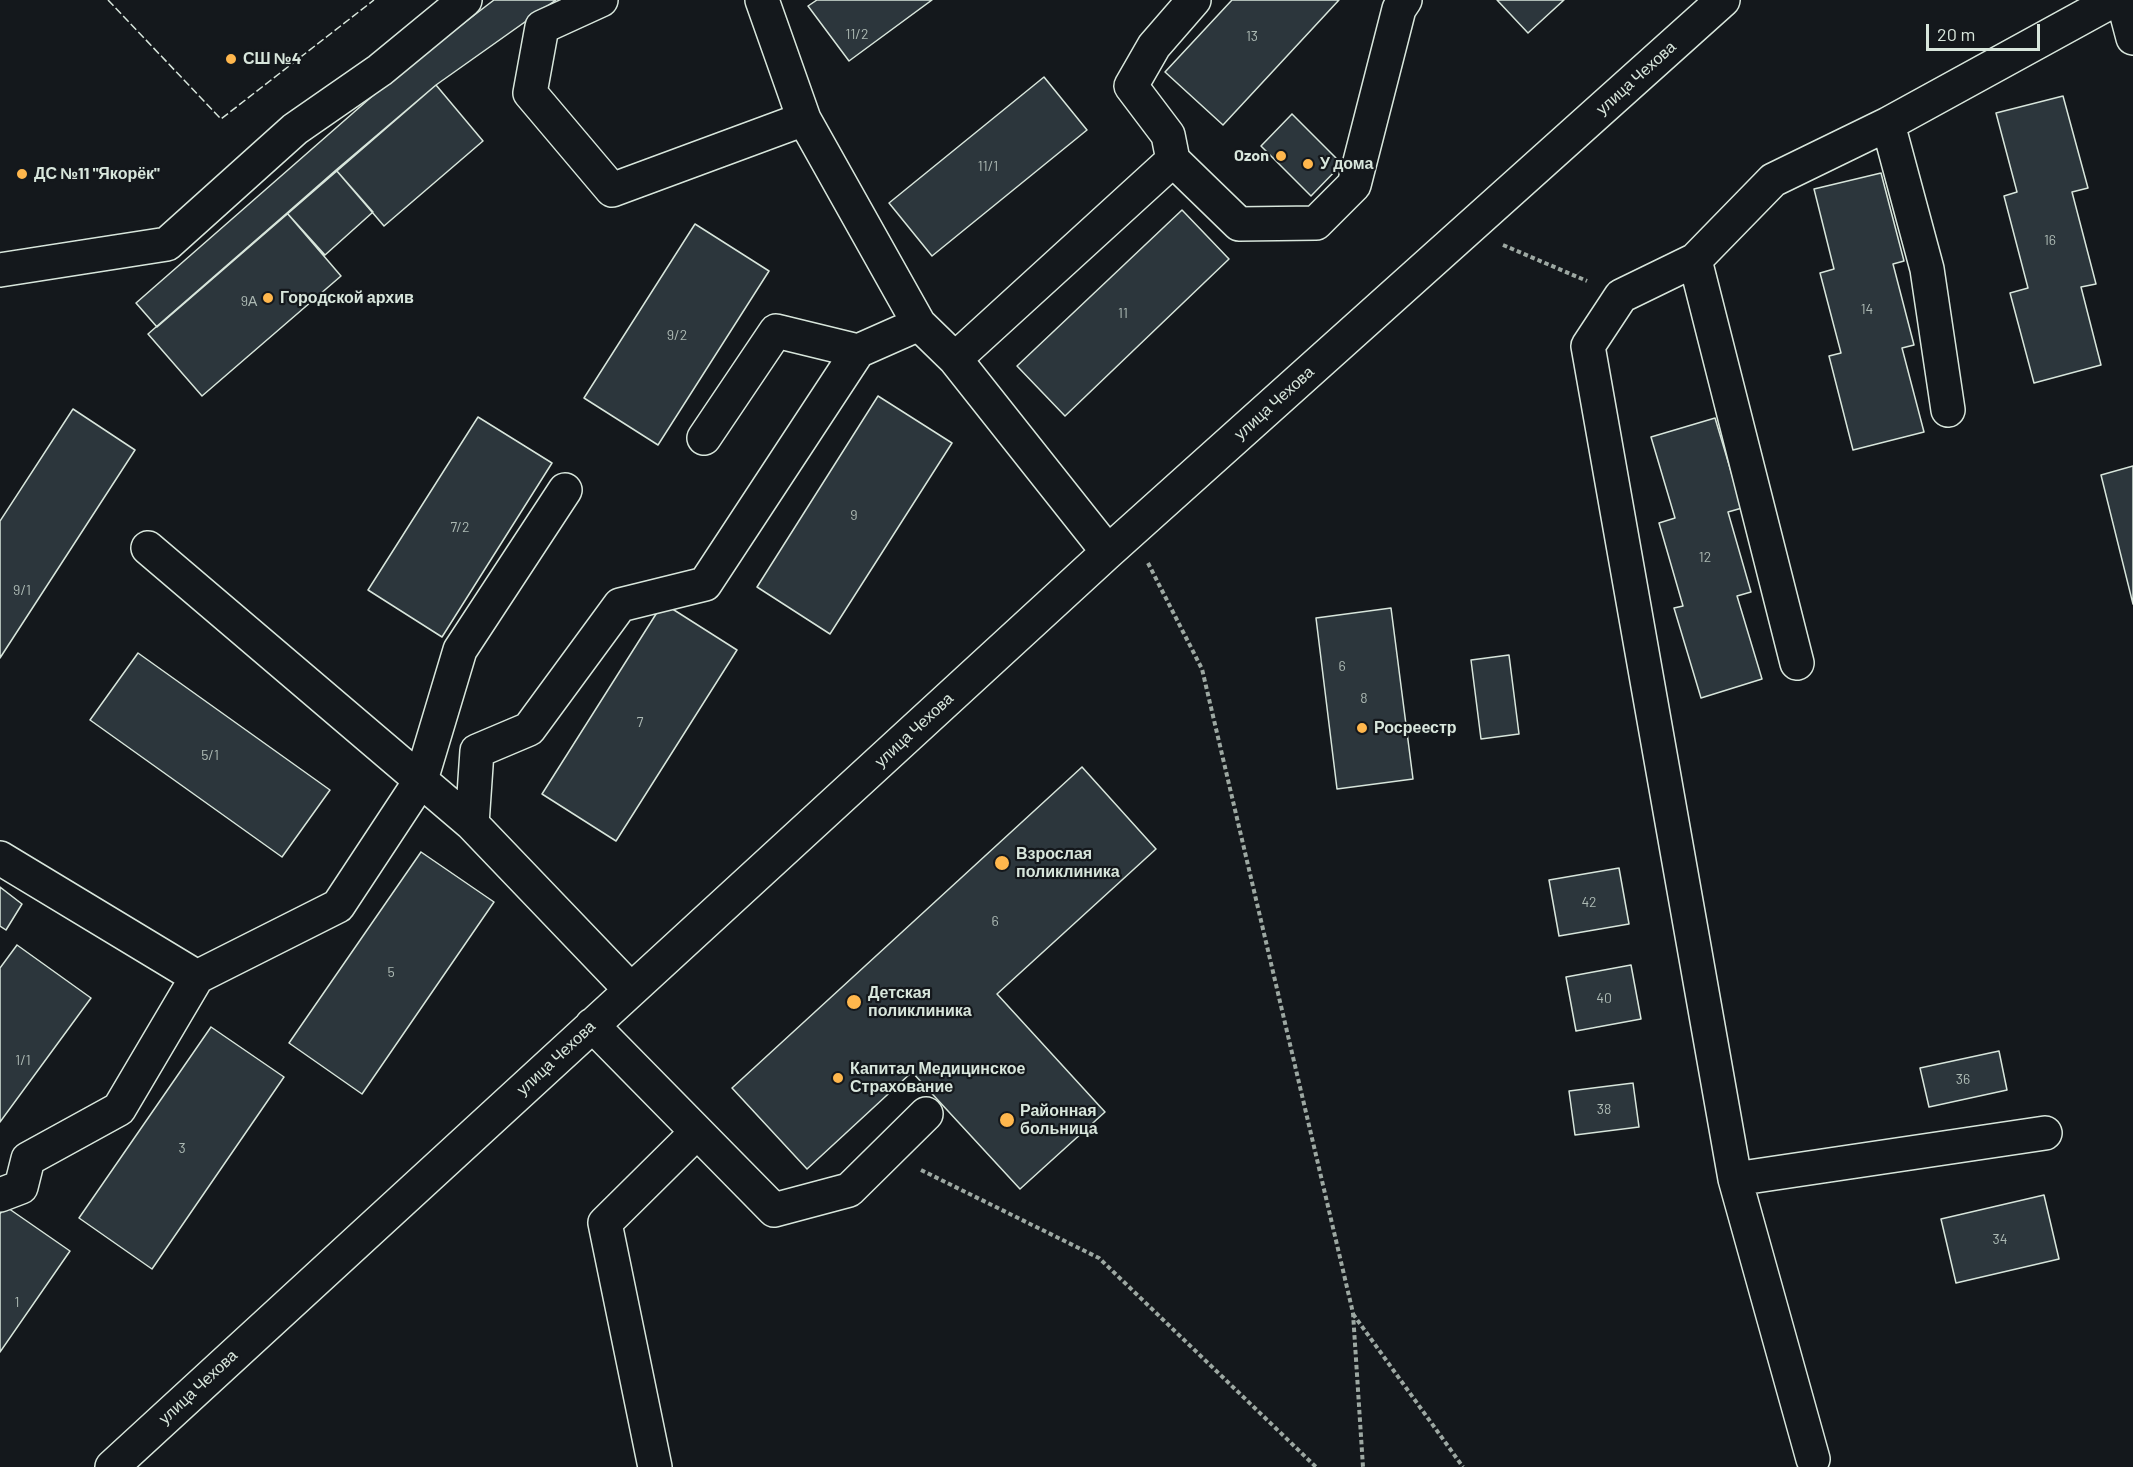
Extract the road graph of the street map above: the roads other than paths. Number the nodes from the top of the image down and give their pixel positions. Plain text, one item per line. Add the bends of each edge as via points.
1 (465, 0) edge
2 (601, 0) edge
3 (762, 0) edge
4 (1194, 0) edge
5 (1405, 0) edge
6 (1723, 0) edge
7 (2114, 0) edge
8 (2123, 0) edge
9 (2133, 38) edge
10 (804, 119) junction
11 (1888, 124) junction
12 (1173, 160) junction
13 (1695, 260) junction
14 (0, 270) edge
15 (919, 324) junction
16 (858, 351) junction
17 (955, 358) junction
18 (1948, 410) dead end
19 (704, 438) dead end
20 (565, 490) dead end
21 (148, 548) dead end
22 (1108, 552) junction
23 (1797, 663) dead end
24 (421, 780) junction
25 (472, 824) junction
26 (0, 858) edge
27 (197, 977) junction
28 (631, 990) junction
29 (592, 1025) junction
30 (926, 1114) dead end
31 (698, 1132) junction
32 (2045, 1133) dead end
33 (1735, 1179) junction
34 (0, 1195) edge
35 (1813, 1459) dead end
36 (112, 1467) edge
37 (655, 1467) edge

1 - 14 street via 380,70 296,129 167,244
2 - 10 street via 542,27 530,93 612,190
3 - 10 street
4 - 12 street via 1154,46 1131,86 1168,135
5 - 12 street via 1399,9 1354,184 1316,224 1239,224
6 - 22 street, улица Чехова
7 - 11 street
8 - 9 street
10 - 15 street
11 - 13 street via 1773,180
11 - 18 street via 1928,269
12 - 17 street
13 - 23 street
13 - 33 street via 1621,296 1588,346
15 - 16 street
15 - 17 street
16 - 19 street via 776,331
16 - 25 street via 705,584 620,605 530,729 477,751
17 - 22 street
20 - 24 street via 460,650
21 - 24 street
22 - 28 street, улица Чехова
24 - 25 street
24 - 27 street via 338,906
25 - 28 street
26 - 27 street
27 - 34 street via 119,1109 28,1159 21,1187
28 - 29 street, улица Чехова
29 - 31 street
29 - 36 street, улица Чехова
30 - 31 street via 849,1190 774,1210
31 - 37 street via 605,1223
32 - 33 street
33 - 35 street

